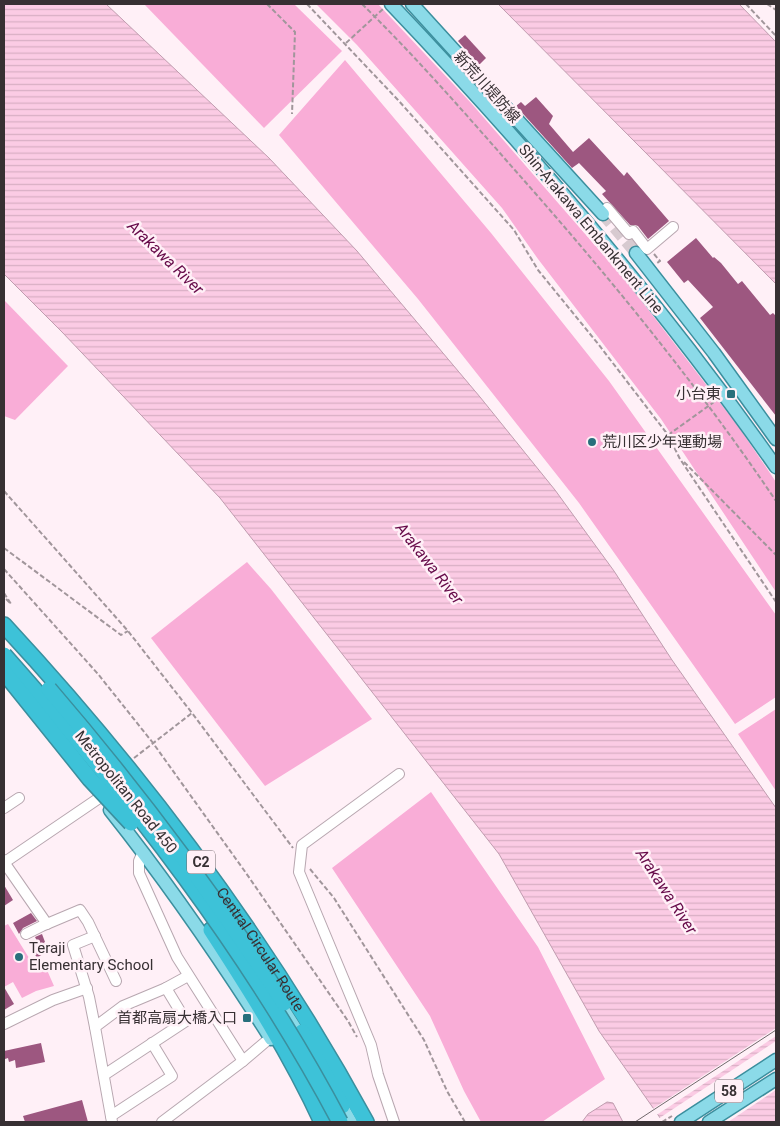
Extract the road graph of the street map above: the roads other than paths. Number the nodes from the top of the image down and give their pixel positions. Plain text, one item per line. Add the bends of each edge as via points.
1 (390, 4) edge
2 (412, 4) edge
3 (605, 211) joint
4 (673, 227) dead end
5 (636, 253) tunnel mouth
6 (776, 438) edge
7 (776, 467) edge
8 (4, 625) edge
9 (4, 637) edge
10 (4, 646) edge
11 (4, 655) edge
12 (4, 672) edge
13 (4, 680) edge
14 (398, 774) dead end
15 (120, 783) junction
16 (19, 798) dead end
17 (100, 798) junction
18 (4, 808) edge
19 (143, 852) junction
20 (4, 861) edge
21 (46, 924) junction
22 (26, 934) dead end
23 (95, 936) junction
24 (188, 976) junction
25 (116, 981) dead end
26 (87, 988) junction
27 (166, 988) junction
28 (288, 1008) junction
29 (4, 1024) edge
30 (95, 1027) junction
31 (270, 1038) junction
32 (152, 1043) junction
33 (324, 1059) junction
34 (776, 1060) edge
35 (243, 1061) junction
36 (104, 1075) junction
37 (776, 1079) edge
38 (342, 1106) junction
39 (112, 1119) edge
40 (162, 1122) edge
41 (322, 1122) edge
42 (340, 1122) edge
43 (351, 1122) edge
44 (358, 1122) edge
45 (366, 1122) edge
46 (394, 1122) edge
47 (681, 1122) edge
48 (710, 1122) edge

1 - 7 main road, Shin-Arakawa Embankment Line via 478,96 605,242 685,343
2 - 3 main road, 新荒川堤防線
3 - 4 street via 629,234 632,231 647,249
5 - 6 main road
8 - 45 highway, Central Circular Route / C2 via 118,755 208,872 287,990
9 - 28 highway, bridge via 170,837
10 - 15 main road, Metropolitan Road 450
11 - 42 highway, Central Circular Route / C2, bridge via 102,770 213,917 275,1009
12 - 41 highway, bridge via 90,779 122,811 211,930 282,1043
13 - 17 main road, Metropolitan Road 450
14 - 46 street via 302,846 299,872 371,1045
15 - 17 street
15 - 33 main road via 140,796 178,841 242,931
15 - 38 main road, Metropolitan Road 450 via 225,921
16 - 18 street
17 - 19 main road, Metropolitan Road 450
17 - 20 street
19 - 24 street via 139,873
19 - 31 main road, Metropolitan Road 450 via 202,933
20 - 21 street
21 - 22 street
21 - 23 street via 80,910
23 - 25 street
23 - 26 street via 74,945
24 - 27 street
24 - 35 street
26 - 29 street via 53,1000
26 - 30 street
27 - 30 street via 123,1006
27 - 32 street via 186,1021
28 - 33 highway
28 - 38 highway
30 - 36 street
31 - 35 street
31 - 41 main road, Metropolitan Road 450
32 - 36 street
32 - 39 street via 172,1076
33 - 44 main road
34 - 47 main road, 58
35 - 40 street
36 - 39 street
37 - 48 main road, 58
38 - 43 main road, Metropolitan Road 450

